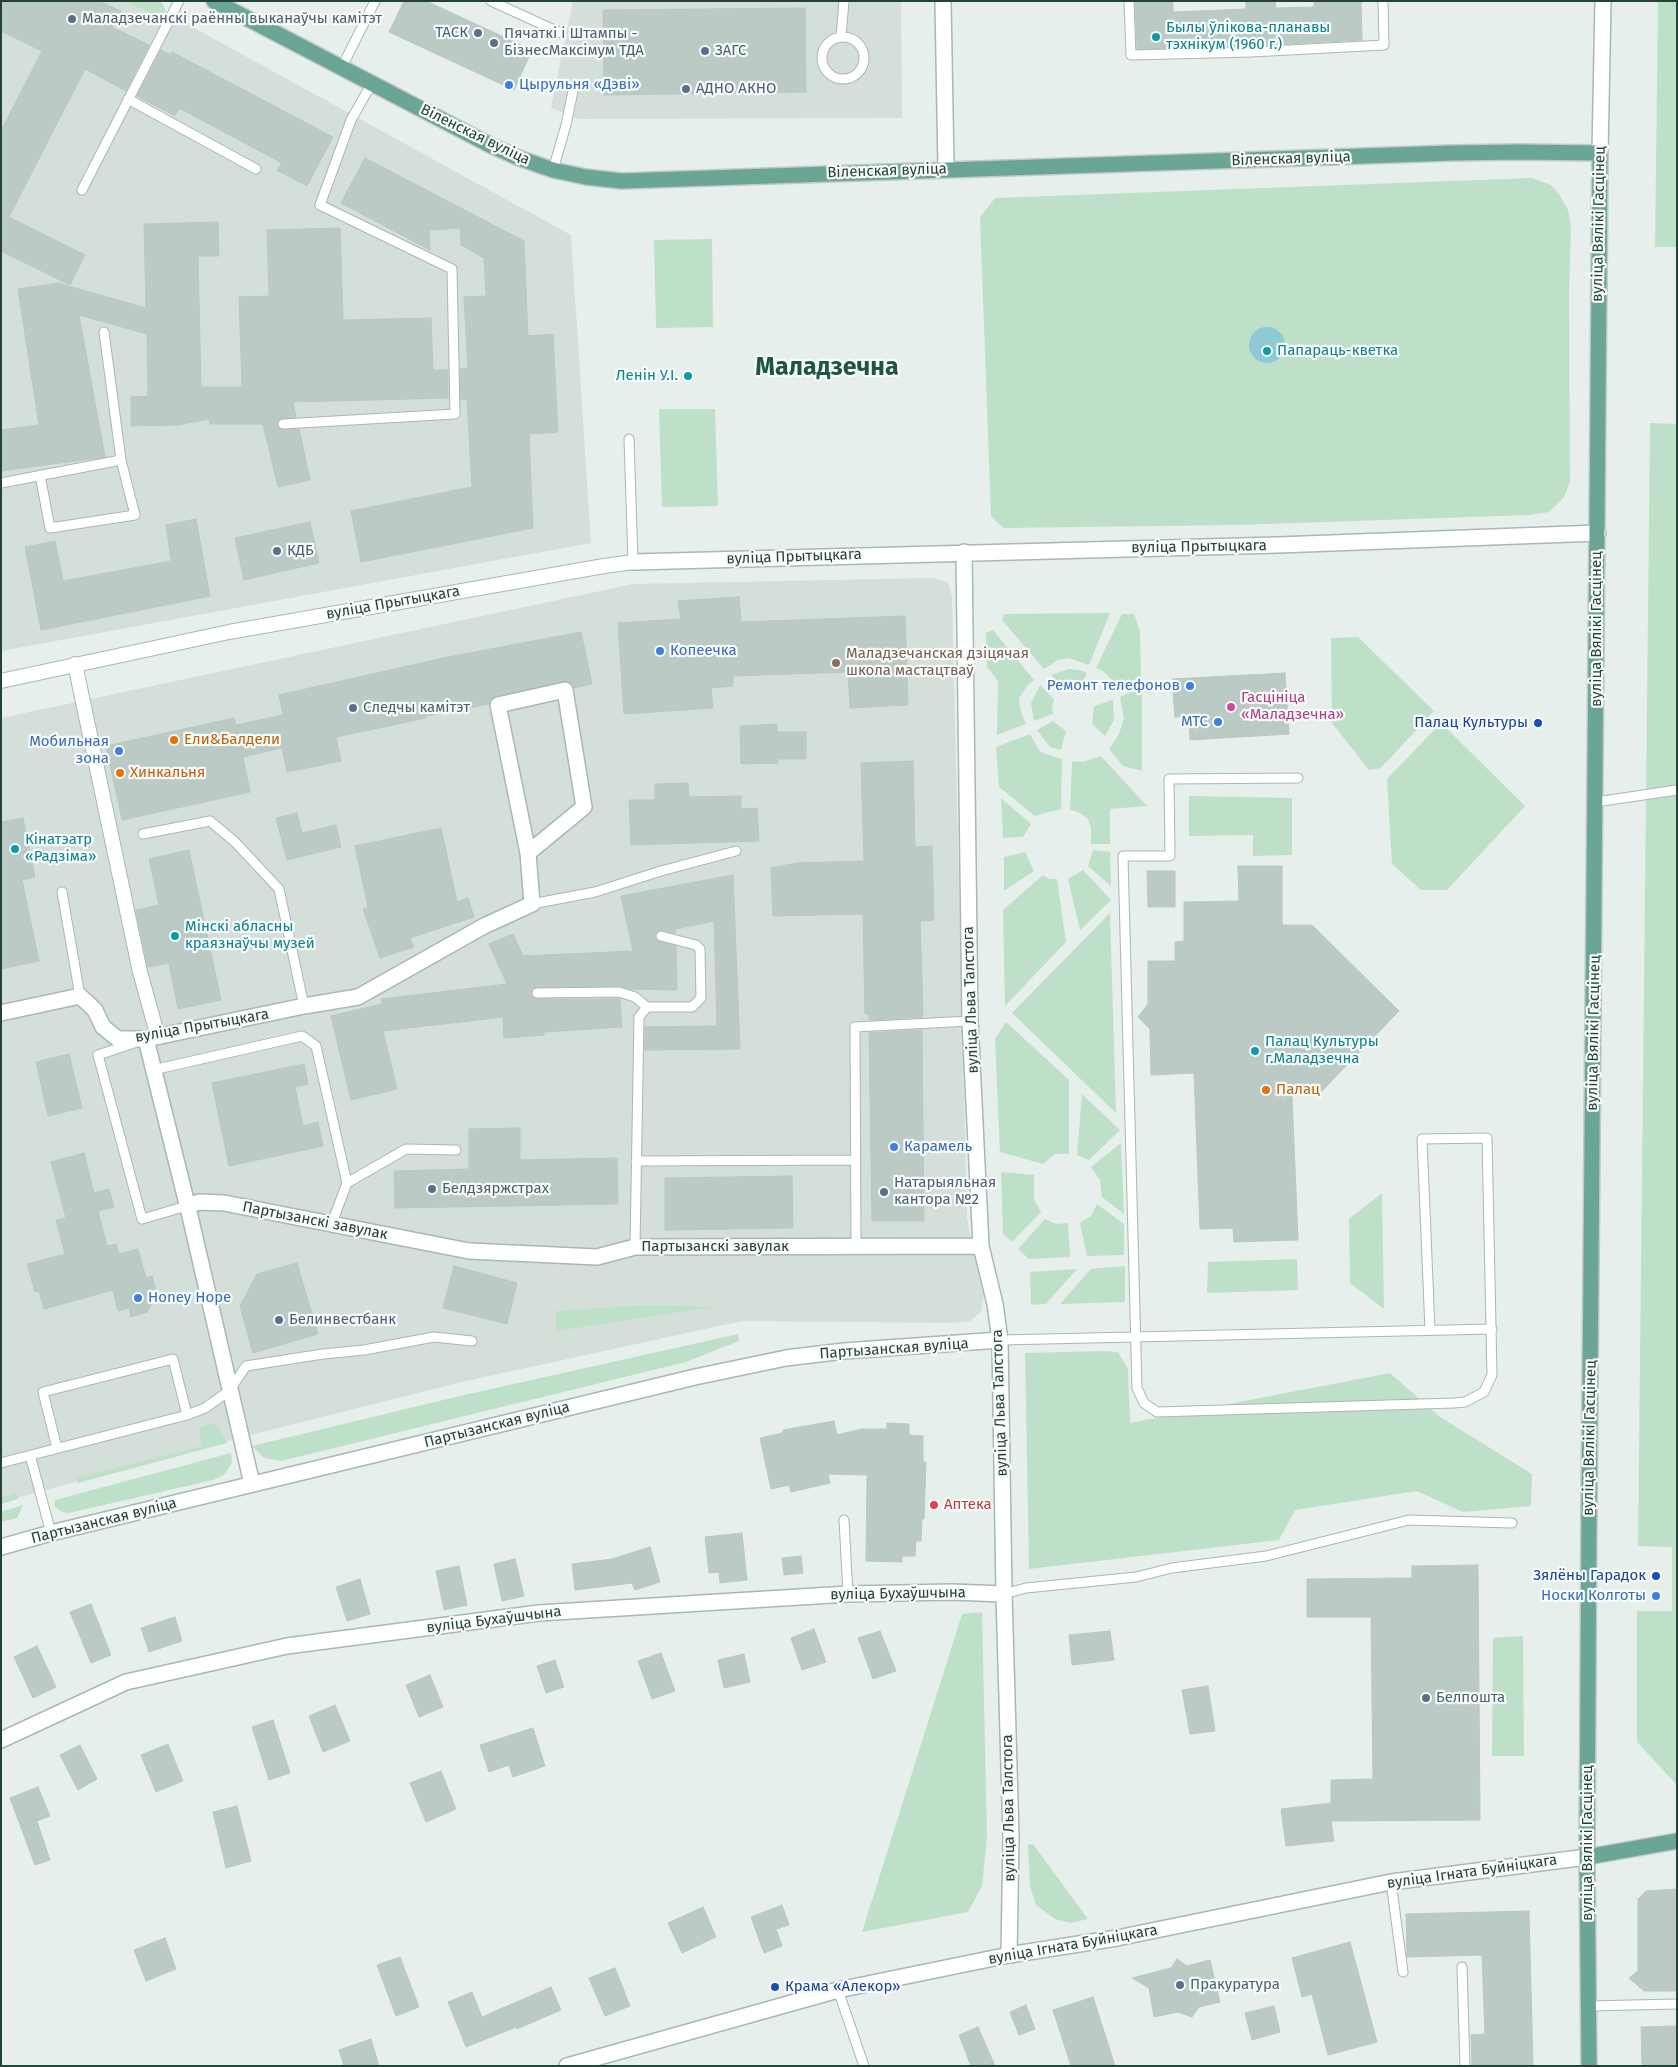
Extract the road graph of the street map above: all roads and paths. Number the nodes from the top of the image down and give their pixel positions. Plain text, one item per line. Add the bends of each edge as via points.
1 (179, 1) edge
2 (214, 1) edge
3 (375, 1) edge
4 (490, 1) edge
5 (844, 1) edge
6 (943, 1) edge
7 (1128, 1) edge
8 (1383, 1) edge
9 (1603, 1) edge
10 (561, 33) dead end
11 (841, 37) junction
12 (342, 67) junction
13 (372, 83) junction
14 (573, 91) dead end
15 (128, 99) junction
16 (1600, 153) junction
17 (256, 168) dead end
18 (946, 169) junction
19 (553, 170) junction
20 (82, 190) dead end
21 (104, 332) dead end
22 (283, 424) dead end
23 (629, 439) dead end
24 (121, 460) junction
25 (40, 475) junction
26 (1, 483) edge
27 (1598, 533) junction
28 (964, 552) junction
29 (633, 562) junction
30 (74, 664) junction
31 (1, 681) edge
32 (1298, 778) dead end
33 (1677, 790) edge
34 (1596, 802) junction
35 (143, 834) dead end
36 (736, 851) dead end
37 (528, 854) junction
38 (62, 892) dead end
39 (532, 904) junction
40 (660, 936) dead end
41 (537, 993) dead end
42 (80, 996) junction
43 (304, 1006) junction
44 (648, 1007) junction
45 (1, 1013) edge
46 (970, 1020) junction
47 (152, 1038) junction
48 (153, 1070) junction
49 (456, 1150) dead end
50 (855, 1160) junction
51 (636, 1161) junction
52 (347, 1183) junction
53 (187, 1206) junction
54 (332, 1223) junction
55 (635, 1246) junction
56 (856, 1246) junction
57 (981, 1246) junction
58 (1492, 1328) junction
59 (1430, 1330) junction
60 (1135, 1337) junction
61 (1000, 1340) junction
62 (472, 1341) dead end
63 (229, 1391) junction
64 (187, 1415) junction
65 (57, 1448) junction
66 (30, 1455) junction
67 (1, 1463) edge
68 (252, 1484) junction
69 (844, 1520) dead end
70 (1512, 1523) dead end
71 (51, 1533) junction
72 (1, 1548) edge
73 (848, 1594) junction
74 (1004, 1594) junction
75 (1, 1740) edge
76 (1677, 1840) edge
77 (1587, 1856) junction
78 (1391, 1882) junction
79 (1009, 1956) junction
80 (1462, 1967) dead end
81 (1403, 1972) dead end
82 (838, 1990) junction
83 (1677, 2004) edge
84 (1588, 2006) junction
85 (567, 2066) edge
86 (864, 2066) edge
87 (1464, 2066) edge
88 (1589, 2066) edge

1 - 15 lane
2 - 12 main road, Віленская вуліца
3 - 12 lane
4 - 10 lane
5 - 11 lane
6 - 18 street
7 - 8 lane via 1131,55 1384,45
9 - 16 street, вуліца Вялікі Гасцінец
11 - 11 lane via 826,45 822,59 828,72 847,78 858,72 864,53 857,42
12 - 13 main road, Віленская вуліца
13 - 19 main road, Віленская вуліца via 492,146
13 - 22 lane via 350,120 320,205 452,269 455,414
14 - 19 lane
15 - 17 lane
15 - 20 lane
16 - 18 main road, Віленская вуліца via 1471,152
16 - 27 main road, вуліца Вялікі Гасцінец
18 - 19 main road, Віленская вуліца via 621,180
21 - 24 lane
23 - 29 lane
24 - 25 lane
24 - 25 lane via 135,515 50,528
25 - 26 lane
27 - 28 street, вуліца Прытыцкага
27 - 34 main road, вуліца Вялікі Гасцінец
28 - 29 street, вуліца Прытыцкага
28 - 46 street, вуліца Льва Талстога
29 - 30 street, вуліца Прытыцкага via 229,632
30 - 31 street, вуліца Прытыцкага
30 - 47 street
32 - 60 lane via 1169,780 1170,856 1123,856
33 - 34 lane
34 - 77 main road, вуліца Вялікі Гасцінец
35 - 43 lane via 210,821 235,842 279,889
36 - 39 lane via 595,892
37 - 37 street via 498,705 565,690 584,807
37 - 39 street
38 - 42 lane
39 - 43 street, вуліца Прытыцкага via 484,926 358,998
40 - 44 lane via 696,945 700,949 701,998 692,1007
41 - 44 lane via 619,992 635,997
42 - 45 street
42 - 47 street, вуліца Прытыцкага via 95,1010 103,1027 118,1039
43 - 47 street, вуліца Прытыцкага
44 - 51 lane via 638,1017
46 - 50 lane via 855,1027
46 - 57 street, вуліца Льва Талстога
47 - 48 street
47 - 53 lane via 98,1055 142,1219
48 - 52 lane via 302,1036 316,1046
48 - 53 street
49 - 52 lane via 406,1149
50 - 51 lane
50 - 56 lane
51 - 55 lane
52 - 54 lane
53 - 54 street, Партызанскі завулак via 200,1202 224,1203
53 - 63 street
54 - 55 street, Партызанскі завулак via 468,1251 597,1257
55 - 56 street, Партызанскі завулак
56 - 57 street, Партызанскі завулак
57 - 61 street, вуліца Льва Талстога
58 - 59 lane
58 - 59 lane via 1487,1138 1422,1139
58 - 60 lane via 1492,1375 1484,1392 1465,1402 1282,1409 1157,1412 1144,1403 1137,1388
59 - 60 lane
60 - 61 lane
61 - 68 street, Партызанская вуліца via 786,1358 685,1379
61 - 74 street, вуліца Льва Талстога
62 - 63 lane via 434,1337 246,1366
63 - 64 lane via 205,1408
63 - 68 street
64 - 65 lane
64 - 65 lane via 172,1358 42,1392
65 - 66 lane
66 - 67 lane
66 - 71 lane
68 - 71 street, Партызанская вуліца
69 - 73 lane
70 - 74 lane via 1409,1520 1266,1556 1172,1568 1136,1578 1026,1588
71 - 72 street, Партызанская вуліца
73 - 74 street, вуліца Бухаўшчына
73 - 75 street, вуліца Бухаўшчына via 540,1613 287,1646 126,1682
74 - 79 street, вуліца Льва Талстога via 1011,1837
76 - 77 main road
77 - 78 street, вуліца Ігната Буйніцкага
77 - 84 main road, вуліца Вялікі Гасцінец
78 - 79 street, вуліца Ігната Буйніцкага via 1117,1938
78 - 81 lane
79 - 82 street, вуліца Ігната Буйніцкага
80 - 87 lane
82 - 85 street, вуліца Ігната Буйніцкага
82 - 86 lane
83 - 84 lane
84 - 88 main road, вуліца Вялікі Гасцінец

